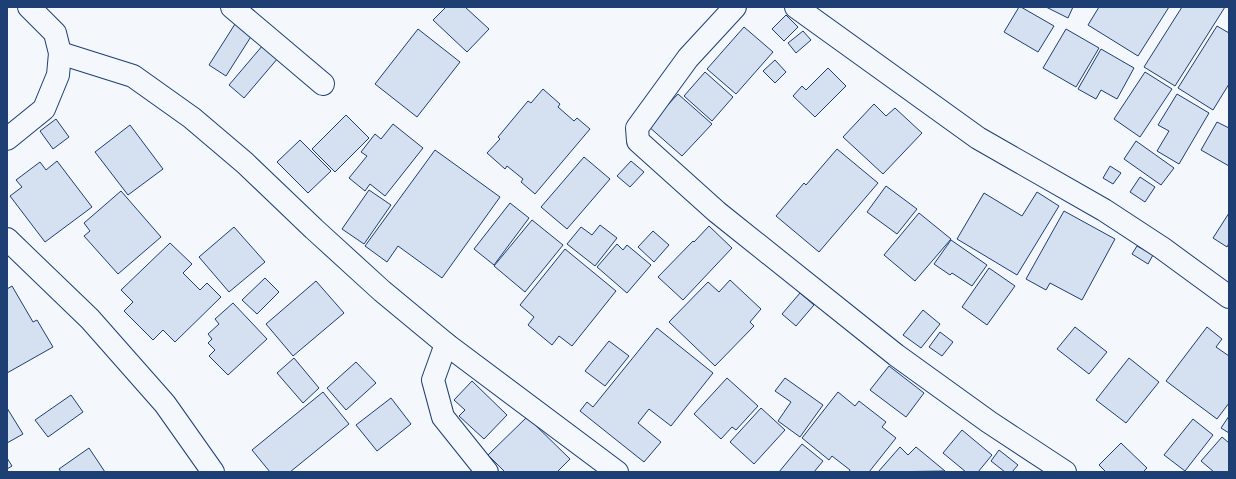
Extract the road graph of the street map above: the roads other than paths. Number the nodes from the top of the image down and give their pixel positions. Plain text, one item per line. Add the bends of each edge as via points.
1 (29, 7) edge
2 (232, 7) edge
3 (735, 7) edge
4 (796, 7) edge
5 (60, 53) junction
6 (324, 84) dead end
7 (7, 138) edge
8 (7, 238) edge
9 (1229, 297) edge
10 (446, 344) junction
11 (213, 472) edge
12 (487, 472) edge
13 (617, 472) edge
14 (1065, 472) edge

1 - 5 street via 55,33
2 - 6 street
3 - 14 street via 688,58 637,128 638,142 717,212 896,355 989,422
4 - 9 street via 978,138 1104,210
5 - 7 street via 58,75 44,109
5 - 10 street via 133,76 192,118 245,163 382,291
8 - 11 street via 90,319 165,404
10 - 12 street via 433,380 443,417
10 - 13 street

